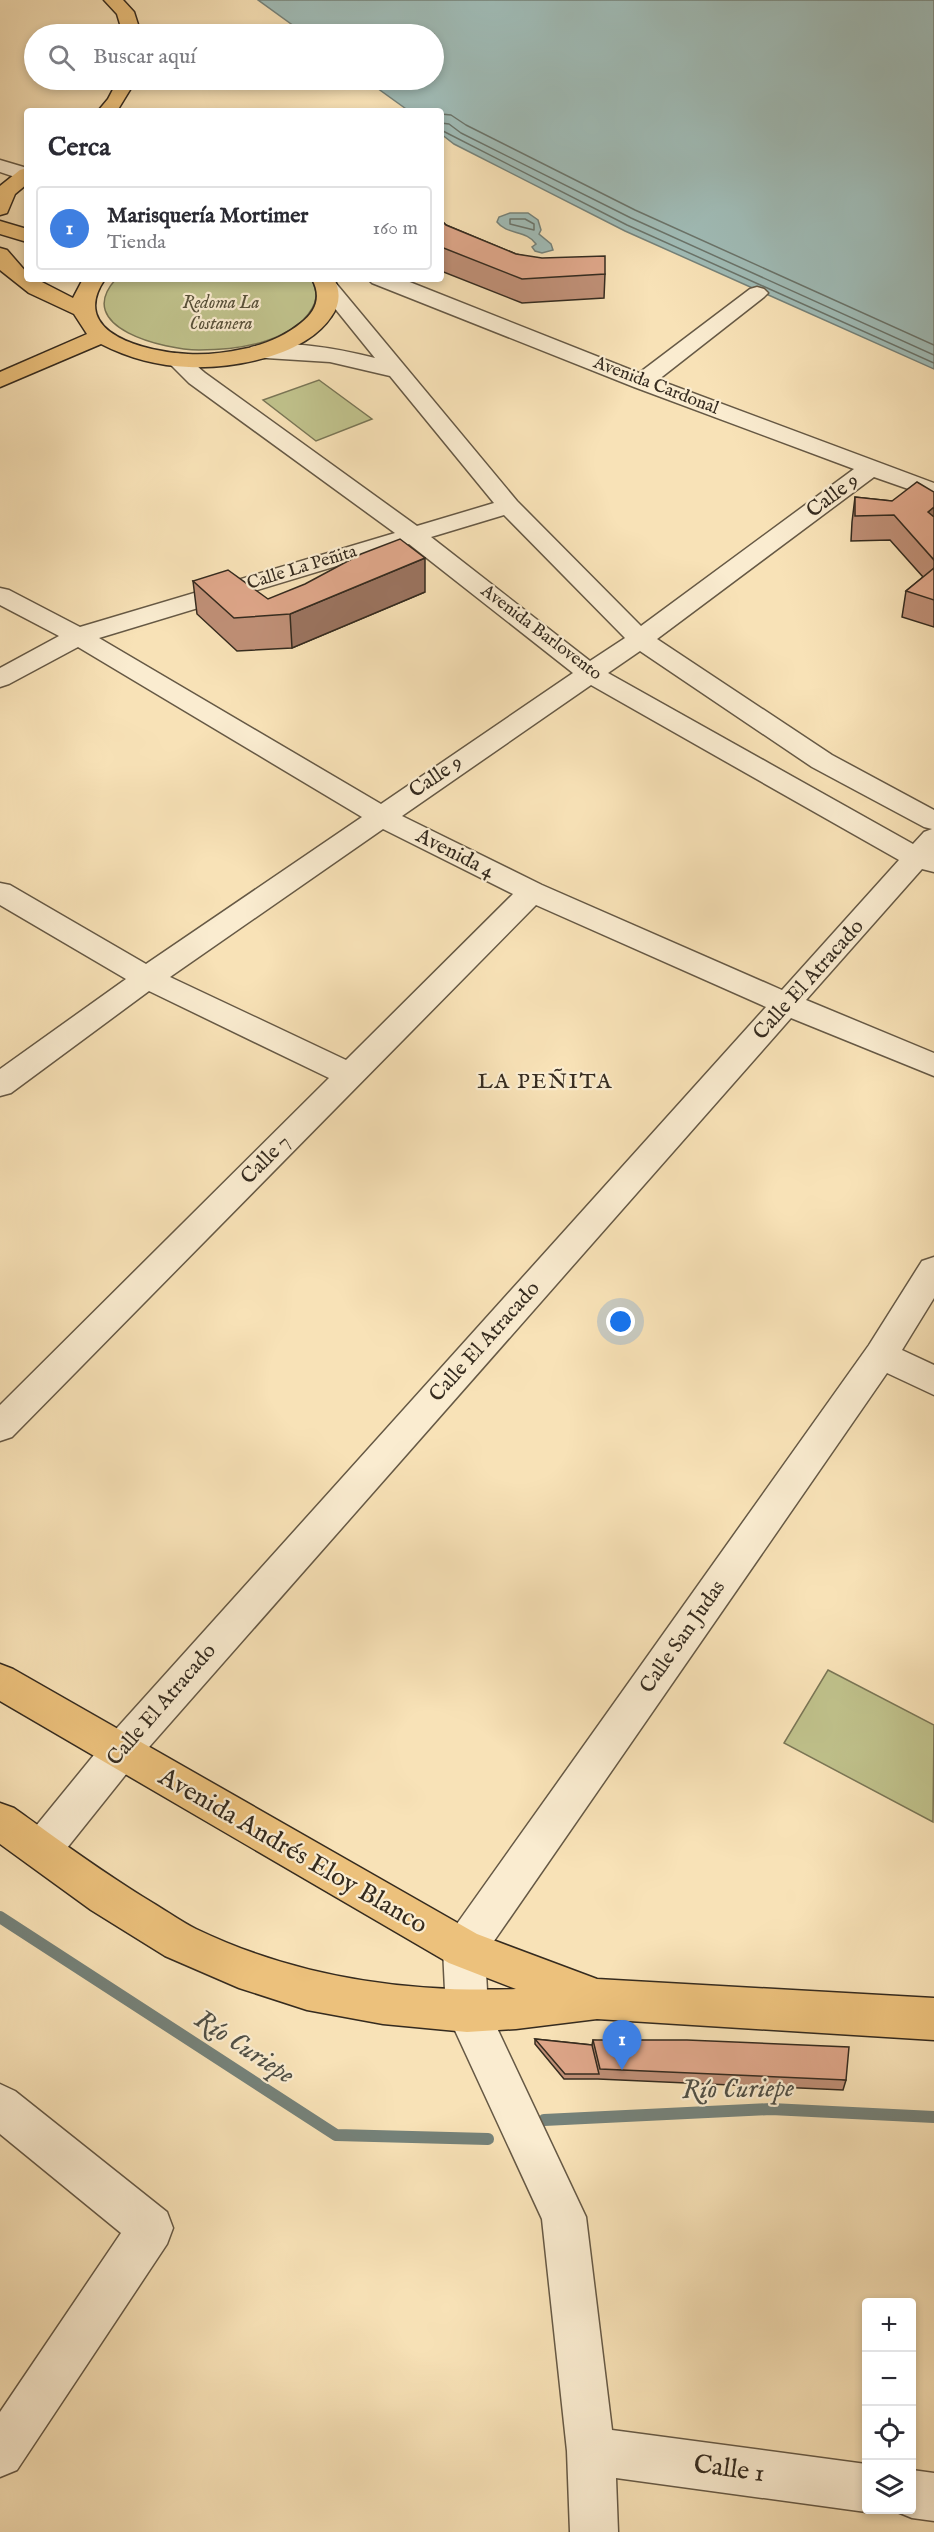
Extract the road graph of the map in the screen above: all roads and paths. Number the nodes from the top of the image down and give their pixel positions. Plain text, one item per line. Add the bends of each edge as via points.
1 (113, 0) edge
2 (128, 24) edge
3 (122, 90) edge
4 (110, 108) edge
5 (0, 166) edge
6 (24, 174) edge
7 (24, 177) edge
8 (0, 209) edge
9 (0, 227) edge
10 (24, 235) edge
11 (0, 254) edge
12 (24, 280) edge
13 (27, 282) edge
14 (92, 282) edge
15 (325, 282) edge
16 (391, 282) edge
17 (756, 293) dead end
18 (83, 310) junction
19 (102, 336) junction
20 (259, 352) junction
21 (176, 359) junction
22 (400, 372) junction
23 (0, 380) edge
24 (642, 382) junction
25 (871, 468) junction
26 (934, 491) edge
27 (509, 506) junction
28 (412, 534) junction
29 (0, 595) edge
30 (78, 636) junction
31 (640, 639) junction
32 (589, 673) junction
33 (0, 678) edge
34 (380, 816) junction
35 (934, 821) edge
36 (929, 853) edge
37 (0, 892) edge
38 (532, 892) junction
39 (147, 978) junction
40 (787, 1004) junction
41 (934, 1065) edge
42 (351, 1076) junction
43 (0, 1085) edge
44 (934, 1270) edge
45 (881, 1355) junction
46 (934, 1381) edge
47 (0, 1427) edge
48 (0, 1681) edge
49 (121, 1751) junction
50 (0, 1821) edge
51 (41, 1850) junction
52 (464, 1949) junction
53 (597, 1999) junction
54 (467, 2011) junction
55 (934, 2019) edge
56 (0, 2106) edge
57 (591, 2451) junction
58 (0, 2453) edge
59 (862, 2487) edge
60 (916, 2495) edge
61 (934, 2497) edge
62 (594, 2532) edge

1 - 2 main road
3 - 4 main road
5 - 6 street
7 - 8 main road via 6,191
9 - 10 main road
11 - 12 main road
13 - 18 main road
14 - 18 main road via 84,296
15 - 20 main road via 329,296 320,318 296,338
15 - 22 street
16 - 24 street, Avenida Cardonal
17 - 24 street
18 - 19 main road
19 - 21 main road via 130,350
19 - 23 main road
20 - 21 main road via 218,359
20 - 22 street via 348,357
21 - 28 street, Avenida Barlovento
22 - 27 street
24 - 25 street, Avenida Cardonal
25 - 26 street, Avenida Cardonal
25 - 31 street, Calle 9
27 - 28 street, Calle La Peñita
27 - 31 street
28 - 30 street, Calle La Peñita
28 - 32 street, Avenida Barlovento
29 - 30 street, Avenida 4
30 - 33 street, Calle La Peñita
30 - 34 street, Avenida 4
31 - 32 street, Calle 9
31 - 35 street via 822,760
32 - 34 street, Calle 9
32 - 36 street, Avenida Barlovento
34 - 38 street, Avenida 4
34 - 39 street, Calle 9
36 - 40 street, Calle El Atracado
37 - 39 street
38 - 40 street, Avenida 4
38 - 42 street, Calle 7
39 - 42 street
39 - 43 street, Calle 9
40 - 41 street, Avenida 4
40 - 49 street, Calle El Atracado
42 - 47 street, Calle 7
44 - 45 street, Calle San Judas
45 - 46 street
45 - 52 street, Calle San Judas
48 - 49 main road, Avenida Andrés Eloy Blanco
49 - 51 street, Calle El Atracado
49 - 52 main road, Avenida Andrés Eloy Blanco
50 - 51 main road, Avenida Andrés Eloy Blanco
51 - 54 main road, Avenida Andrés Eloy Blanco via 105,1896 180,1942 239,1968 307,1990 383,2004
52 - 53 main road, Avenida Andrés Eloy Blanco
52 - 54 street
53 - 54 main road, Avenida Andrés Eloy Blanco
53 - 55 main road, Avenida Andrés Eloy Blanco
54 - 57 street via 564,2217
56 - 58 street via 151,2228
57 - 59 street, Calle 1
57 - 62 street
60 - 61 street

